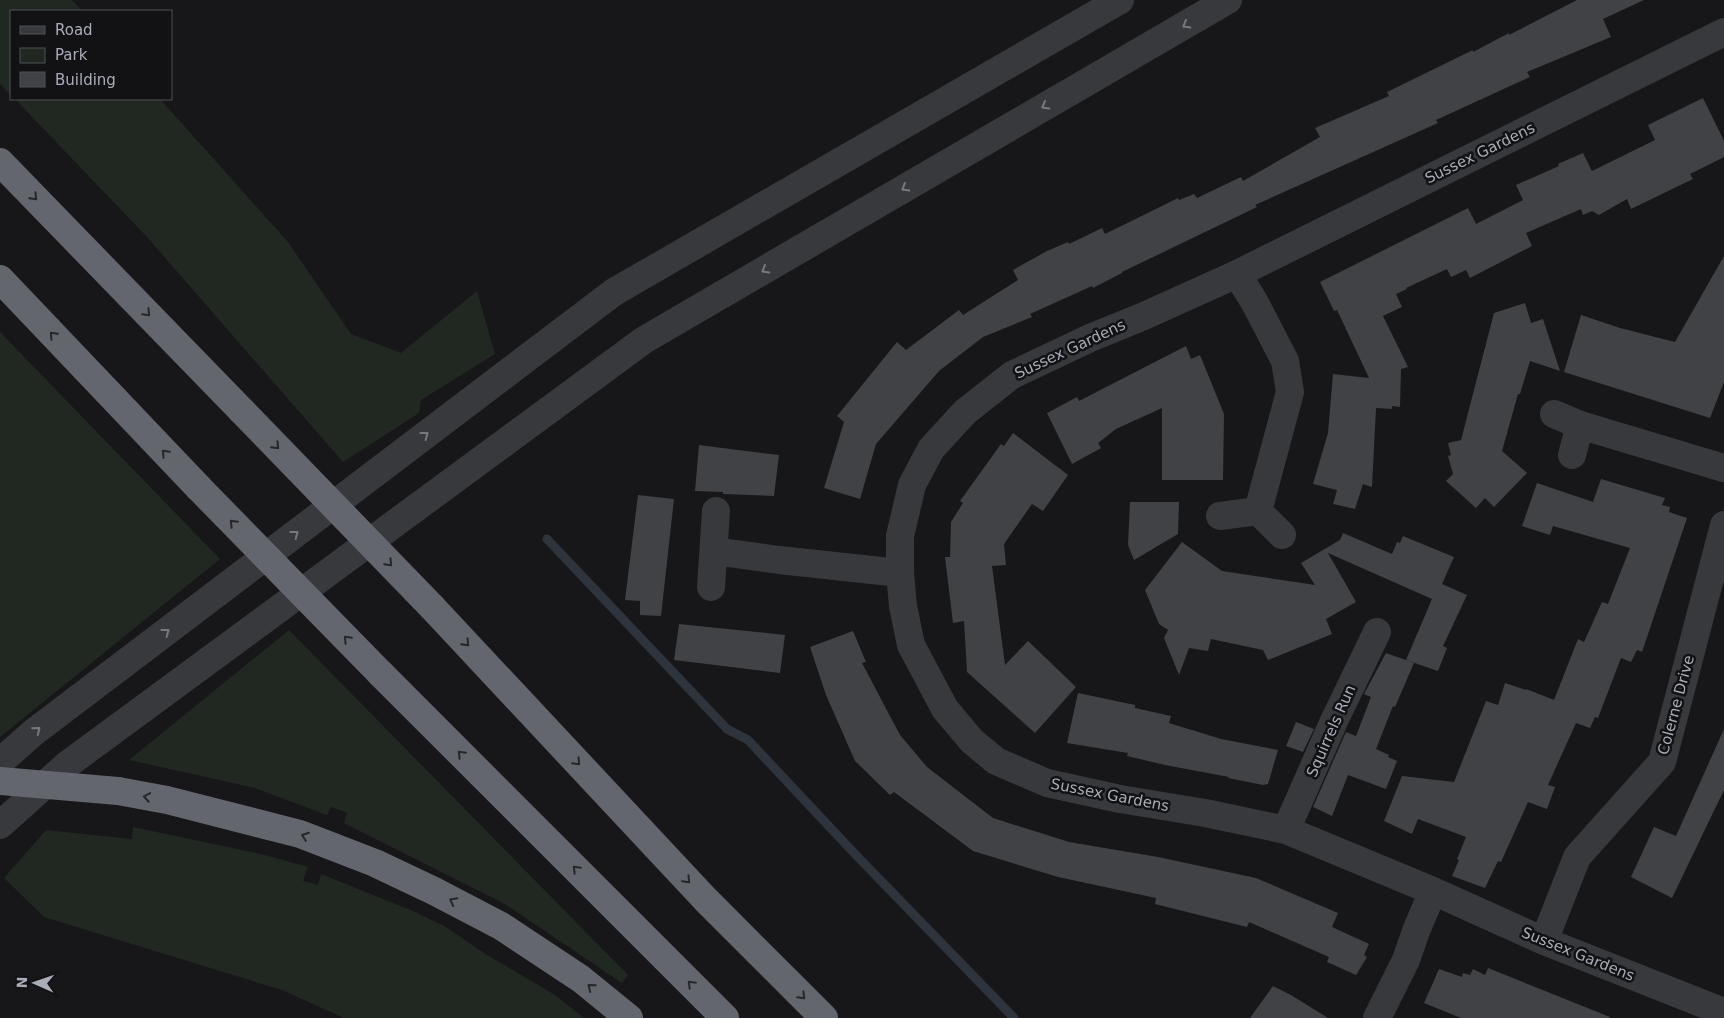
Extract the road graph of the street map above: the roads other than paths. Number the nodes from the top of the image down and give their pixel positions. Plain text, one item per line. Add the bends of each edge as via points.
1 (1120, 0) edge
2 (1228, 0) edge
3 (1724, 32) edge
4 (0, 162) edge
5 (1237, 274) junction
6 (0, 278) edge
7 (1554, 414) dead end
8 (1580, 425) junction
9 (1572, 454) dead end
10 (1724, 468) edge
11 (716, 511) dead end
12 (1258, 511) junction
13 (1220, 516) dead end
14 (1724, 525) edge
15 (1282, 536) dead end
16 (714, 551) junction
17 (900, 573) junction
18 (711, 587) dead end
19 (1376, 632) dead end
20 (0, 762) edge
21 (0, 781) edge
22 (0, 825) edge
23 (1286, 830) junction
24 (1433, 891) junction
25 (1544, 941) junction
26 (1724, 1012) edge
27 (629, 1018) edge
28 (725, 1018) edge
29 (824, 1018) edge
30 (1377, 1018) edge

20 -> 1 street via 34,732 614,292
2 -> 22 street via 644,340 68,764
3 - 5 street, Sussex Gardens
4 -> 29 highway, bridge via 432,607 706,900
5 - 12 street via 1285,361 1290,392
5 - 17 street, Sussex Gardens via 1012,375 965,412 931,449 912,485 900,536
28 -> 6 highway, bridge via 381,674
7 - 8 street
8 - 9 street
8 - 10 street
11 - 16 street
12 - 13 street
12 - 15 street
14 - 25 street, Colerne Drive via 1662,762 1577,857
16 - 17 street
16 - 18 street
17 - 23 street, Sussex Gardens via 911,644 945,709 972,741 996,761 1047,784
19 - 23 street, Squirrels Run
27 -> 21 highway, bridge via 581,979 501,926 375,863 300,834 176,802 118,791
23 - 24 street, Sussex Gardens
24 - 25 street, Sussex Gardens
24 - 30 street via 1406,960
25 - 26 street, Sussex Gardens

